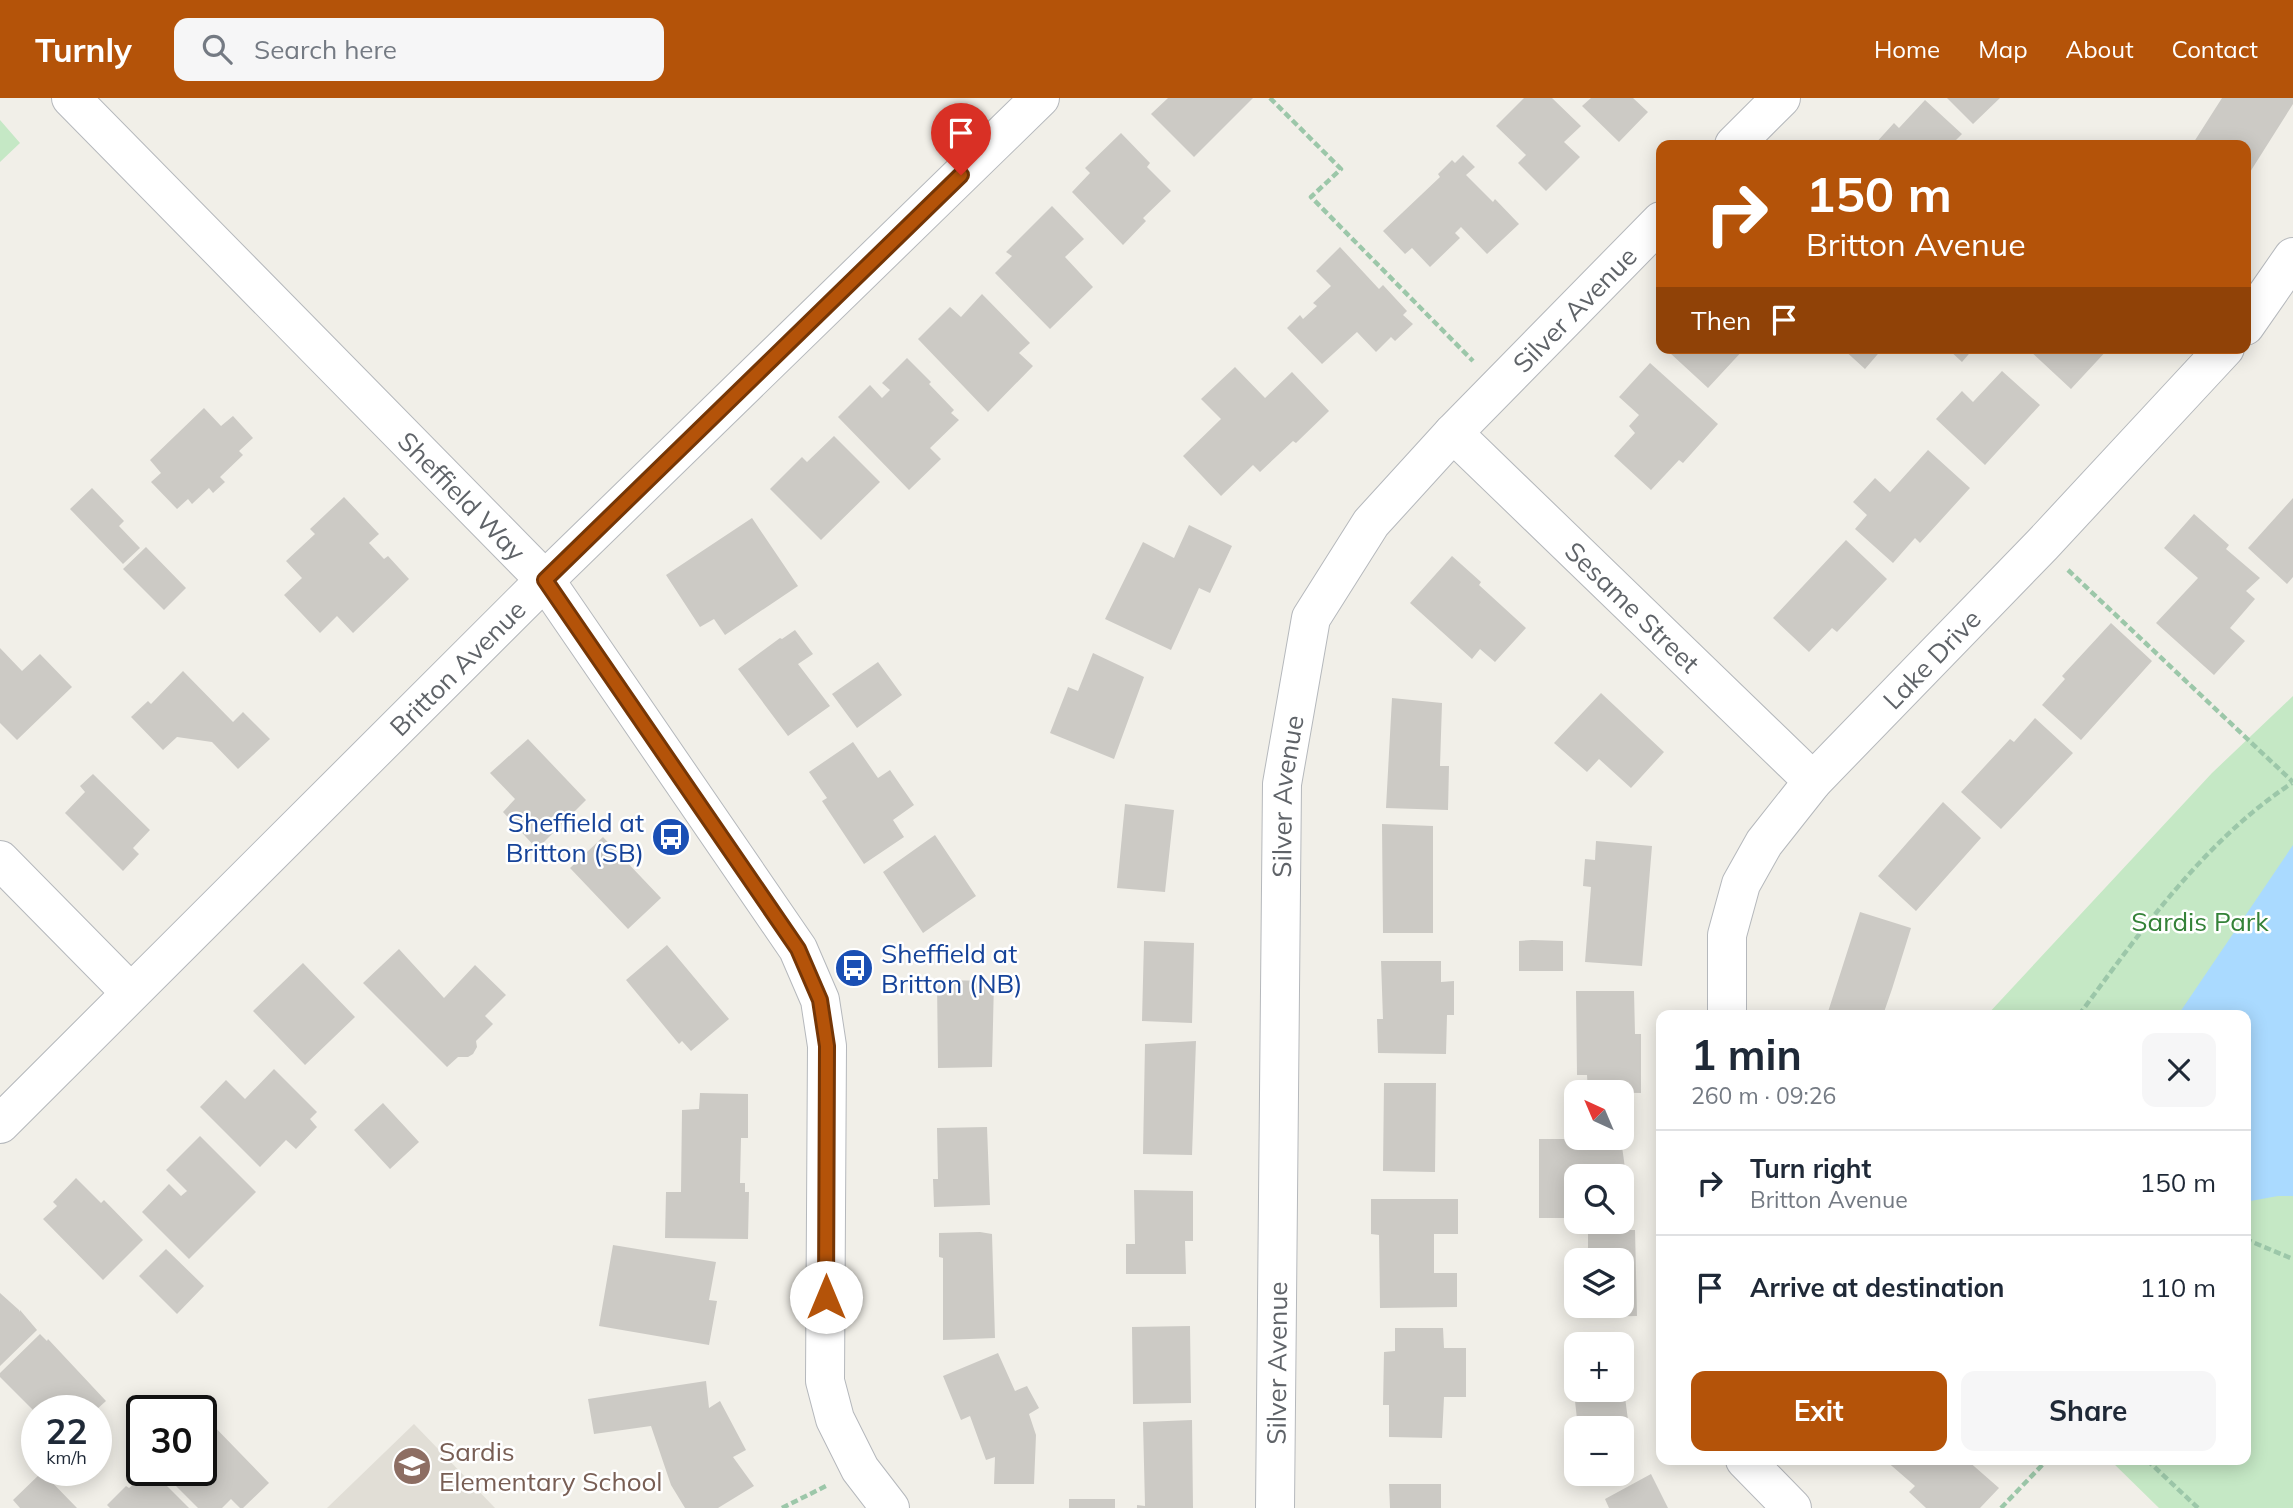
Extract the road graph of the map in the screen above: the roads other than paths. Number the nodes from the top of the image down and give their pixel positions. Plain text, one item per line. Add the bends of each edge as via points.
1 (71, 98) edge
2 (1040, 98) edge
3 (1781, 98) edge
4 (1739, 140) edge
5 (1656, 226) edge
6 (2293, 257) edge
7 (2251, 318) edge
8 (2219, 354) edge
9 (1453, 433) junction
10 (545, 580) junction
11 (1813, 782) junction
12 (0, 860) edge
13 (130, 992) junction
14 (1727, 1010) edge
15 (0, 1124) edge
16 (1750, 1465) edge
17 (890, 1508) edge
18 (1275, 1508) edge
19 (1792, 1508) edge

1 - 10 street, Sheffield Way
2 - 10 street, Britton Avenue
3 - 4 street
5 - 9 street, Silver Avenue
6 - 7 street
8 - 11 street, Lake Drive
9 - 11 street, Sesame Street
9 - 18 street, Silver Avenue via 1371,523 1311,618 1282,784
10 - 13 street, Britton Avenue
10 - 17 street, Sheffield Way via 798,949 820,1000 827,1046 825,1381 835,1419 860,1469
11 - 14 street, Lake Drive via 1764,843 1741,884 1727,935
12 - 13 street
13 - 15 street, Britton Avenue
16 - 19 street

